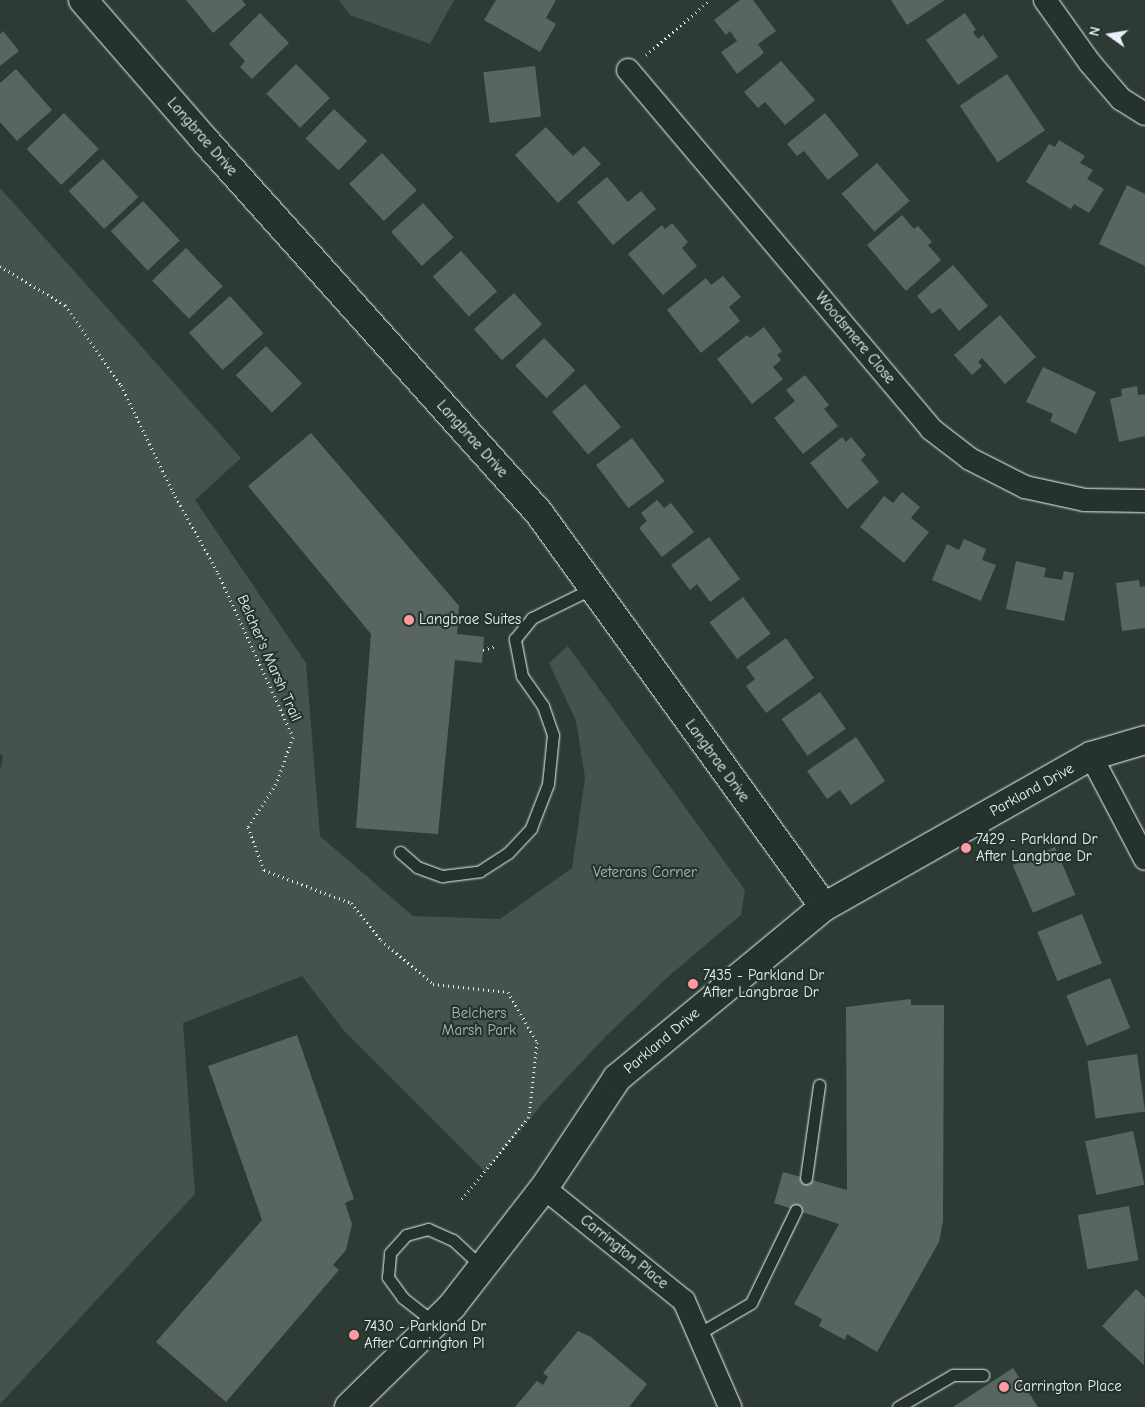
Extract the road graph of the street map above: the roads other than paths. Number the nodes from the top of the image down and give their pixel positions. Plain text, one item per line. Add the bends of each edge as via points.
1 (84, 0) edge
2 (1045, 0) edge
3 (628, 70) road end
4 (1145, 114) edge
5 (1145, 501) edge
6 (593, 588) junction
7 (1145, 740) edge
8 (1092, 756) junction
9 (400, 852) dead end
10 (1145, 859) edge
11 (824, 908) junction
12 (819, 1085) dead end
13 (806, 1178) dead end
14 (544, 1188) junction
15 (796, 1210) dead end
16 (482, 1267) junction
17 (435, 1323) junction
18 (698, 1334) junction
19 (983, 1375) dead end
20 (349, 1407) edge
21 (730, 1407) edge
22 (898, 1407) edge

1 - 6 street, Langbrae Drive via 538,513
2 - 4 street via 1090,63 1121,99
3 - 5 street, Woodsmere Close via 931,429 970,459 1025,487 1085,500
6 - 9 lane via 532,618 516,639 522,676 543,706 553,735 548,784 531,828 508,853 480,871 442,876 417,867
6 - 11 street, Langbrae Drive
7 - 8 street, Parkland Drive
8 - 10 street
8 - 11 street, Parkland Drive
11 - 14 street, Parkland Drive via 618,1078
12 - 13 lane
14 - 16 street, Parkland Drive
14 - 18 street, Carrington Place via 684,1301
15 - 18 lane via 751,1303
16 - 17 street, Parkland Drive
16 - 17 lane via 454,1240 428,1229 406,1235 390,1253 388,1277 403,1298
17 - 20 street, Parkland Drive
18 - 21 street, Carrington Place
19 - 22 lane via 953,1375

